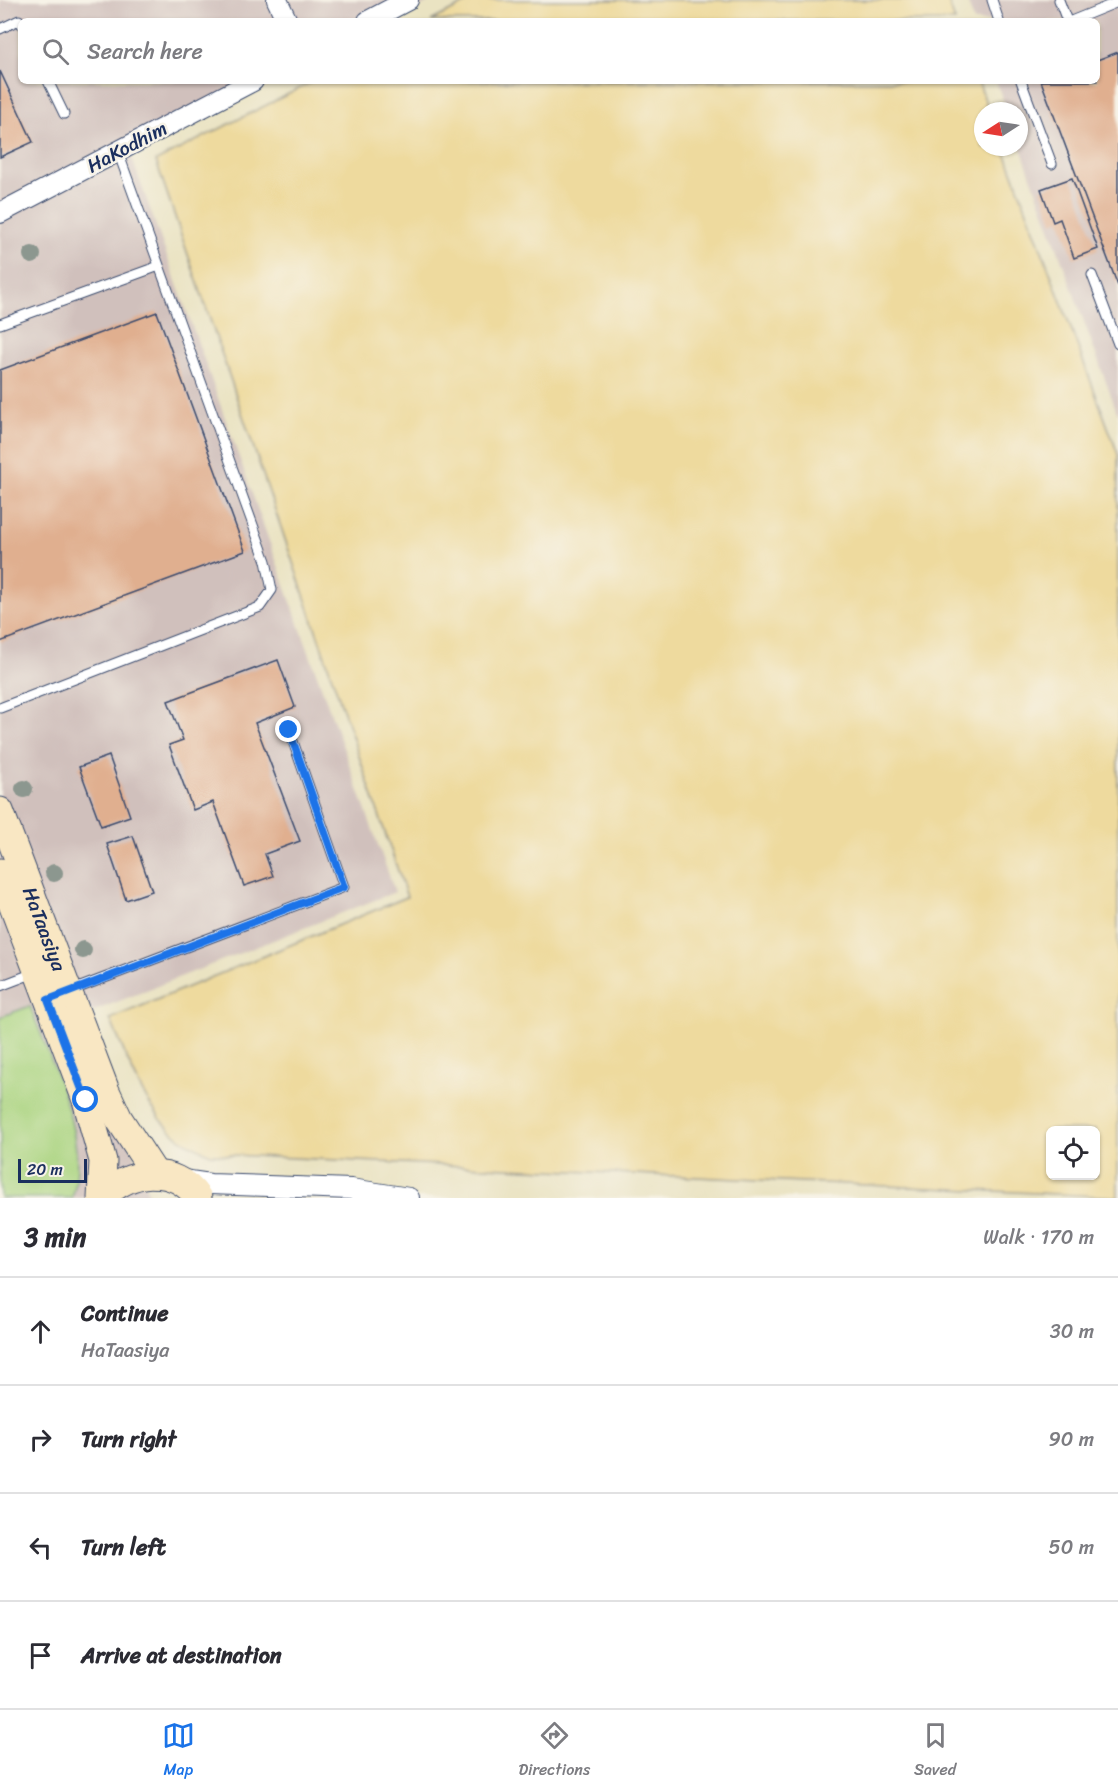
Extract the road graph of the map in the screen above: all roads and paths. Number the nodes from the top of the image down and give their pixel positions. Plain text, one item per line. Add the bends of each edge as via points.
1 (277, 0) edge
2 (408, 0) edge
3 (992, 0) edge
4 (1059, 0) edge
5 (1118, 2) edge
6 (286, 18) edge
7 (374, 18) edge
8 (998, 18) edge
9 (1068, 18) edge
10 (1077, 18) edge
11 (18, 20) edge
12 (0, 29) edge
13 (49, 84) edge
14 (247, 84) edge
15 (1022, 84) edge
16 (64, 114) dead end
17 (118, 152) junction
18 (1052, 164) dead end
19 (0, 213) edge
20 (159, 266) junction
21 (1092, 275) dead end
22 (0, 324) edge
23 (1118, 344) edge
24 (1, 705) edge
25 (289, 730) dead end
26 (0, 811) edge
27 (0, 872) edge
28 (38, 972) junction
29 (0, 986) edge
30 (58, 996) junction
31 (166, 1176) junction
32 (102, 1198) edge
33 (198, 1198) edge
34 (409, 1198) edge

1 - 6 street
2 - 7 street
3 - 8 lane
4 - 9 lane
5 - 10 lane
11 - 12 lane
13 - 16 lane
14 - 17 street, HaKodhim
15 - 18 lane
17 - 19 street, HaKodhim
17 - 20 lane
20 - 22 lane
20 - 24 lane via 266,561 272,590 260,607
21 - 23 lane
25 - 30 lane via 344,887
26 - 30 street, HaTaasiya
27 - 28 street, HaTaasiya
28 - 29 lane
28 - 30 street, HaTaasiya
30 - 31 street, HaTaasiya via 119,1119
30 - 32 street, HaTaasiya via 102,1161
31 - 32 street via 143,1174 121,1181
31 - 33 street, HaTaasiya
31 - 34 street via 210,1184 351,1189

